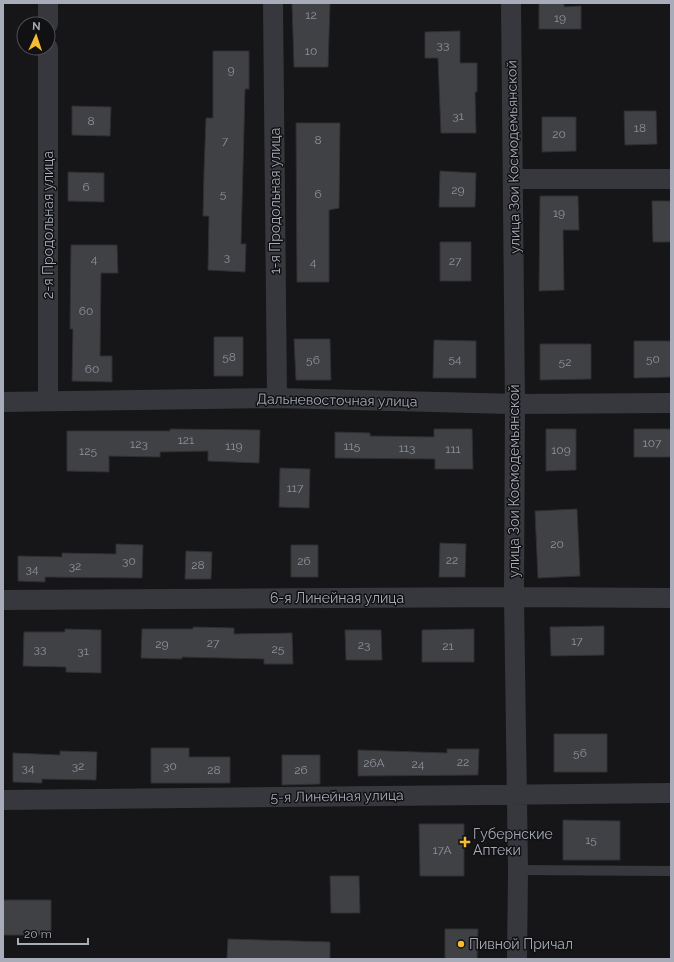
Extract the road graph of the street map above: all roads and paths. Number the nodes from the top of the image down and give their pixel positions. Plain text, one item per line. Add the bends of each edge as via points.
1 (48, 3) edge
2 (273, 3) edge
3 (511, 3) edge
4 (48, 16) edge
5 (48, 56) edge
6 (514, 179) junction
7 (671, 179) edge
8 (277, 398) junction
9 (48, 401) junction
10 (3, 402) edge
11 (671, 403) edge
12 (515, 404) junction
13 (514, 597) junction
14 (671, 598) edge
15 (3, 600) edge
16 (671, 793) edge
17 (516, 794) junction
18 (3, 800) edge
19 (518, 870) junction
20 (671, 871) edge
21 (517, 959) edge

1 - 4 street
2 - 8 street, 1-я Продольная улица
3 - 6 street, улица Зои Космодемьянской
5 - 9 street, 2-я Продольная улица
6 - 7 street
6 - 12 street, улица Зои Космодемьянской
8 - 9 street, Дальневосточная улица
8 - 12 street, Дальневосточная улица
9 - 10 street, Дальневосточная улица
11 - 12 street, Дальневосточная улица
12 - 13 street, улица Зои Космодемьянской
13 - 14 street, 6-я Линейная улица
13 - 15 street, 6-я Линейная улица
13 - 17 street, улица Зои Космодемьянской
16 - 17 street, 5-я Линейная улица
17 - 18 street, 5-я Линейная улица
17 - 19 street, улица Зои Космодемьянской
19 - 20 lane
19 - 21 street, улица Зои Космодемьянской

